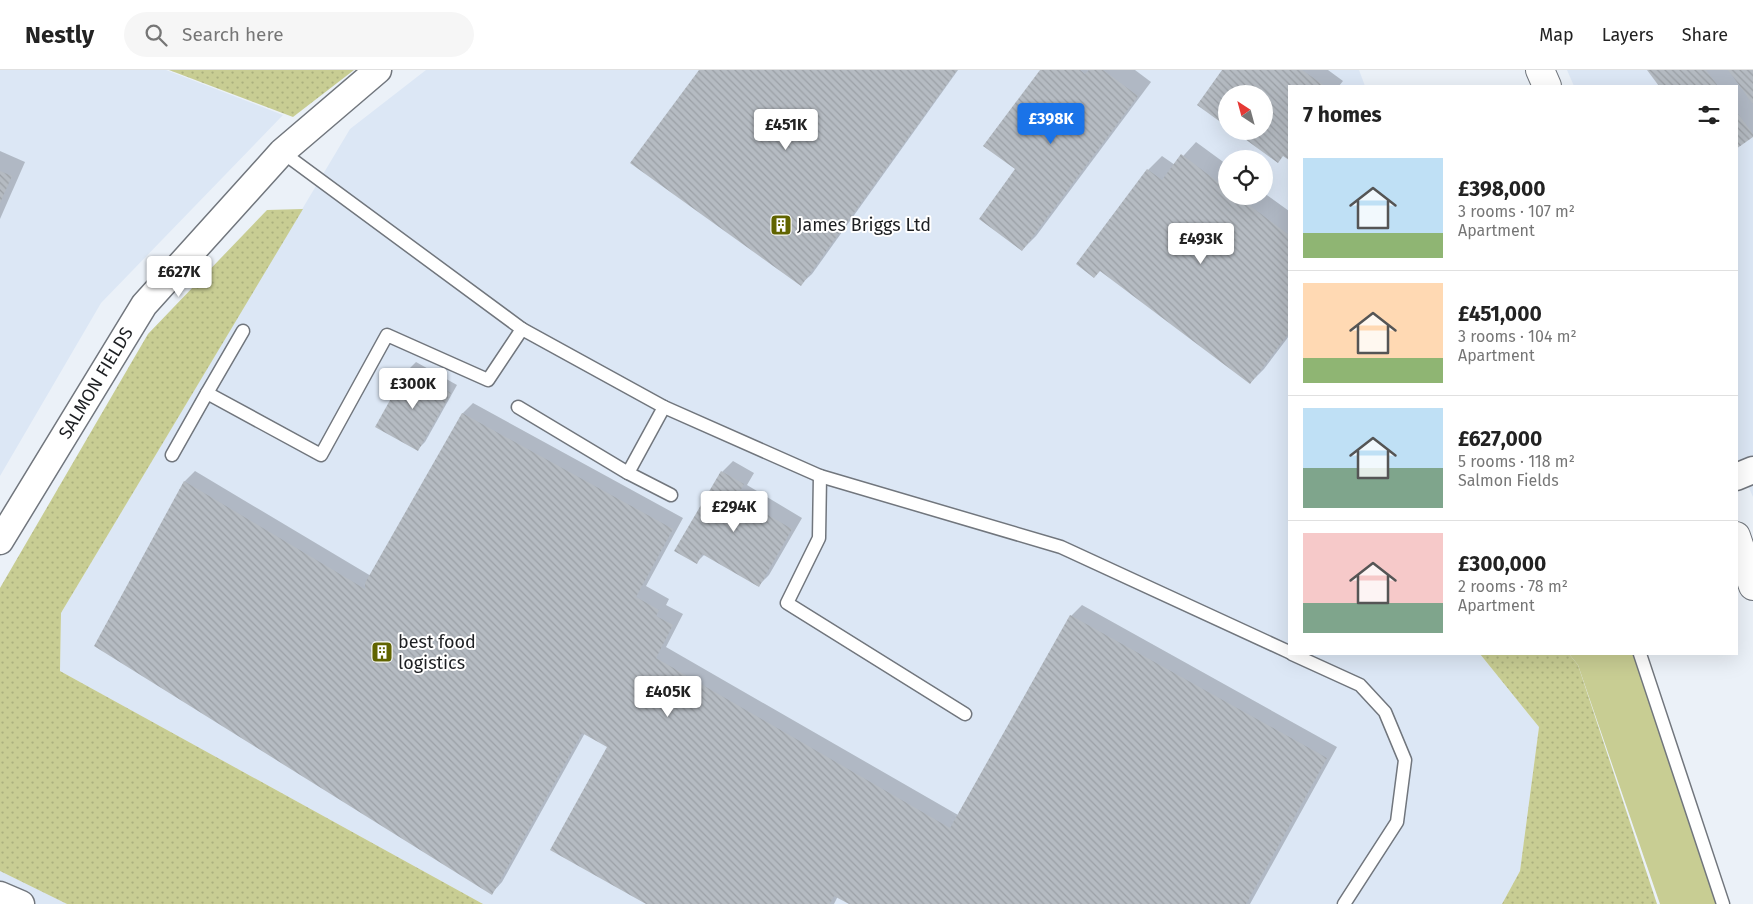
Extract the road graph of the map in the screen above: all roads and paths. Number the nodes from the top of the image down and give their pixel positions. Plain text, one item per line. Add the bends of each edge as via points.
1 (378, 70) edge
2 (1540, 70) edge
3 (1547, 85) edge
4 (282, 152) junction
5 (522, 329) junction
6 (244, 331) dead end
7 (207, 393) junction
8 (518, 407) dead end
9 (664, 407) junction
10 (172, 455) dead end
11 (1753, 470) edge
12 (628, 473) junction
13 (1738, 475) edge
14 (820, 476) junction
15 (671, 496) dead end
16 (0, 541) edge
17 (1738, 542) edge
18 (1753, 586) edge
19 (1288, 652) edge
20 (1294, 655) edge
21 (1640, 655) edge
22 (965, 714) dead end
23 (0, 894) edge
24 (21, 904) edge
25 (1344, 904) edge
26 (1723, 904) edge

1 - 4 street, SALMON FIELDS
2 - 3 main road
4 - 5 lane
4 - 16 street, SALMON FIELDS via 144,305
5 - 7 lane via 488,380 387,335 321,456
5 - 9 lane
6 - 7 lane
7 - 10 lane
8 - 12 lane
9 - 12 lane
9 - 14 lane
11 - 13 street
12 - 15 lane
14 - 19 lane via 1061,548
14 - 22 lane via 819,538 787,603
17 - 18 main road
20 - 25 lane via 1360,685 1384,712 1405,760 1397,822
21 - 26 lane
23 - 24 street

